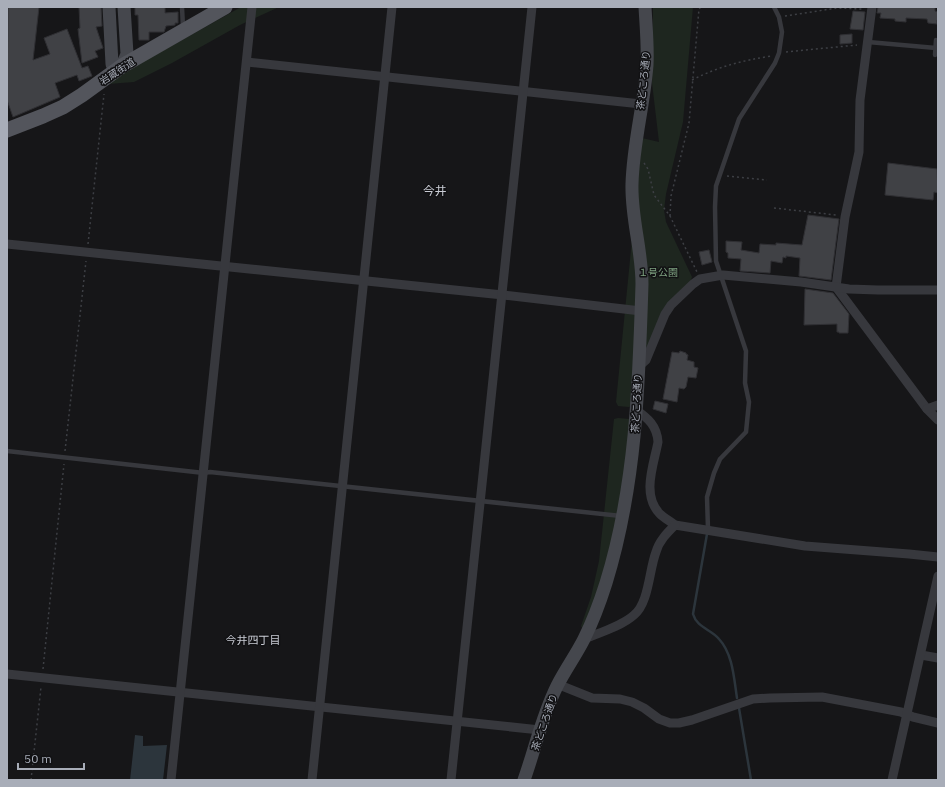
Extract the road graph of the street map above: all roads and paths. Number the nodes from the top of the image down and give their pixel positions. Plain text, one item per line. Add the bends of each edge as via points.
1 (109, 7) edge
2 (124, 7) edge
3 (182, 7) edge
4 (252, 7) edge
5 (392, 7) edge
6 (532, 7) edge
7 (645, 7) edge
8 (702, 7) edge
9 (774, 7) edge
10 (872, 8) edge
11 (218, 9) edge
12 (779, 17) junction
13 (183, 32) junction
14 (936, 40) dead end
15 (868, 42) junction
16 (936, 48) junction
17 (935, 55) dead end
18 (247, 62) junction
19 (122, 66) junction
20 (385, 76) junction
21 (100, 82) junction
22 (523, 90) junction
23 (641, 104) junction
24 (7, 130) edge
25 (634, 151) junction
26 (719, 176) junction
27 (767, 180) dead end
28 (774, 208) dead end
29 (670, 216) junction
30 (845, 217) junction
31 (7, 244) edge
32 (87, 252) junction
33 (225, 267) junction
34 (720, 276) junction
35 (700, 279) junction
36 (364, 281) junction
37 (836, 287) junction
38 (938, 290) edge
39 (503, 295) junction
40 (641, 311) junction
41 (638, 367) junction
42 (938, 406) edge
43 (927, 408) junction
44 (636, 410) junction
45 (938, 420) edge
46 (7, 451) edge
47 (65, 458) junction
48 (204, 473) junction
49 (342, 486) junction
50 (481, 500) junction
51 (623, 516) junction
52 (675, 525) junction
53 (708, 529) junction
54 (938, 557) edge
55 (938, 576) edge
56 (584, 640) junction
57 (921, 655) junction
58 (938, 658) edge
59 (7, 674) edge
60 (42, 678) junction
61 (558, 684) junction
62 (181, 692) junction
63 (320, 706) junction
64 (908, 715) junction
65 (458, 721) junction
66 (938, 723) edge
67 (540, 730) junction
68 (31, 780) edge
69 (171, 780) edge
70 (312, 780) edge
71 (451, 780) edge
72 (524, 780) edge
73 (892, 780) edge

1 - 19 street via 112,64
2 - 19 street via 127,54
3 - 13 lane
4 - 18 street
5 - 20 street
6 - 22 street
7 - 23 street, 茶どころ通り via 647,65
8 - 29 path via 699,9 689,123 671,196
9 - 12 lane
10 - 12 path via 837,8
10 - 15 street
11 - 13 main road, 岩蔵街道
12 - 26 lane via 782,32 778,55 739,119
13 - 19 main road, 岩蔵街道
14 - 16 lane
15 - 16 lane
15 - 30 street via 860,100 859,152
16 - 17 lane
18 - 20 street
18 - 33 street
19 - 21 main road, 岩蔵街道
20 - 22 street
20 - 36 street
21 - 24 main road, 岩蔵街道 via 63,107
21 - 32 path via 104,91
22 - 23 street
22 - 39 street
23 - 25 street, 茶どころ通り
25 - 29 path via 648,169 654,195
25 - 40 street, 茶どころ通り via 632,197 641,266
26 - 27 path
26 - 34 lane via 715,207 716,254
28 - 30 path
29 - 35 path
30 - 37 street
31 - 32 street
32 - 33 street
32 - 47 path
33 - 36 street
33 - 48 street
34 - 35 street
34 - 37 street
34 - 53 lane via 746,351 745,383 749,402 746,432 720,459 714,473 707,497
35 - 41 street via 671,305 646,360
36 - 39 street
36 - 49 street
37 - 38 street
37 - 43 street
39 - 40 street
39 - 50 street
40 - 41 street, 茶どころ通り
41 - 44 street, 茶どころ通り
42 - 43 street
43 - 45 street
44 - 51 street, 茶どころ通り via 628,495
44 - 52 street via 648,418 658,435 650,486 654,507
46 - 47 lane
47 - 48 lane
47 - 60 path
48 - 49 lane
48 - 62 street
49 - 50 lane
49 - 63 street
50 - 51 lane
50 - 65 street
51 - 56 street, 茶どころ通り via 606,582
52 - 53 street
52 - 56 street via 661,540 638,611 626,621
53 - 54 street via 804,546
55 - 57 street
56 - 61 street, 茶どころ通り
57 - 58 street
57 - 64 street
59 - 60 street
60 - 62 street
60 - 68 path
61 - 64 street via 592,698 632,702 670,723 692,720 753,699 770,698 822,697
61 - 67 street, 茶どころ通り
62 - 63 street
62 - 69 street
63 - 65 street
63 - 70 street
64 - 66 street
64 - 73 street
65 - 67 street
65 - 71 street
67 - 72 street, 茶どころ通り

